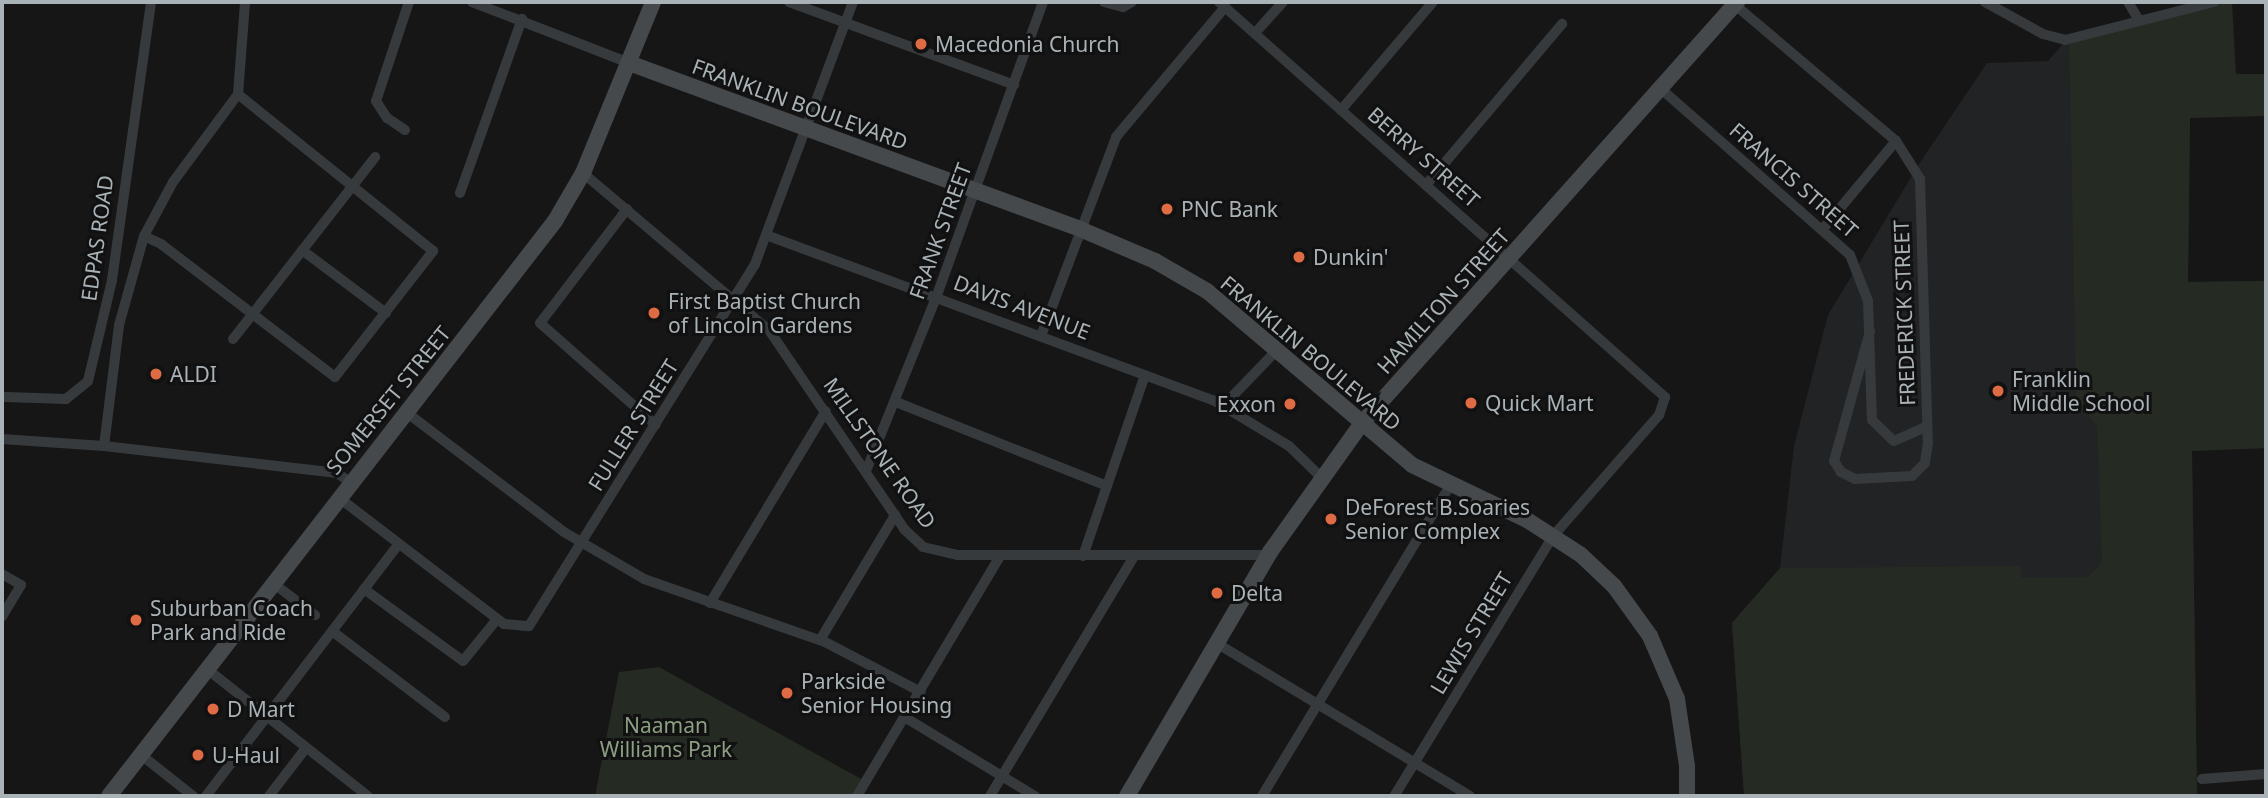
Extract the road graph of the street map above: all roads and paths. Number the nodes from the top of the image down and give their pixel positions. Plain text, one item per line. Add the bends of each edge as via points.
1 (151, 2) edge
2 (246, 2) edge
3 (409, 2) edge
4 (472, 2) edge
5 (653, 2) edge
6 (789, 2) edge
7 (853, 2) edge
8 (1043, 2) edge
9 (1104, 2) edge
10 (1132, 2) edge
11 (1283, 2) edge
12 (1433, 2) edge
13 (1985, 2) edge
14 (2128, 2) edge
15 (2214, 2) edge
16 (1736, 3) edge
17 (1222, 4) edge
18 (522, 19) junction
19 (2139, 20) junction
20 (846, 22) junction
21 (1562, 24) dead end
22 (1255, 33) junction
23 (629, 64) junction
24 (1014, 85) junction
25 (1660, 88) junction
26 (238, 94) junction
27 (1341, 110) junction
28 (806, 128) junction
29 (405, 130) dead end
30 (1896, 141) junction
31 (375, 157) dead end
32 (583, 173) junction
33 (1426, 185) junction
34 (353, 186) junction
35 (975, 192) junction
36 (460, 193) dead end
37 (627, 209) junction
38 (1080, 229) junction
39 (1822, 230) junction
40 (766, 235) junction
41 (144, 236) junction
42 (302, 250) junction
43 (1510, 257) junction
44 (937, 295) junction
45 (735, 300) junction
46 (386, 313) junction
47 (253, 314) junction
48 (1870, 331) junction
49 (1041, 336) junction
50 (233, 339) dead end
51 (1278, 349) junction
52 (1145, 375) junction
53 (4, 393) edge
54 (1665, 397) joint
55 (895, 402) junction
56 (1224, 405) junction
57 (2, 408) edge
58 (827, 411) junction
59 (406, 412) junction
60 (1362, 423) junction
61 (656, 425) junction
62 (1927, 426) junction
63 (2, 439) edge
64 (104, 446) junction
65 (866, 471) junction
66 (1321, 477) junction
67 (350, 482) junction
68 (1107, 486) junction
69 (1450, 486) junction
70 (338, 497) junction
71 (895, 515) junction
72 (1553, 536) junction
73 (582, 543) junction
74 (398, 545) junction
75 (1135, 555) junction
76 (1268, 555) junction
77 (1000, 556) junction
78 (1083, 556) junction
79 (2, 574) edge
80 (273, 583) junction
81 (364, 589) junction
82 (710, 603) junction
83 (315, 615) dead end
84 (2, 617) edge
85 (497, 619) junction
86 (332, 631) junction
87 (820, 640) junction
88 (1218, 644) junction
89 (207, 669) junction
90 (921, 692) junction
91 (1317, 704) junction
92 (267, 717) junction
93 (445, 717) dead end
94 (906, 718) junction
95 (306, 748) junction
96 (141, 754) junction
97 (1415, 762) junction
98 (2266, 774) edge
99 (1002, 776) junction
100 (2202, 779) dead end
101 (108, 796) edge
102 (193, 796) edge
103 (206, 796) edge
104 (269, 796) edge
105 (368, 796) edge
106 (856, 796) edge
107 (990, 796) edge
108 (1035, 796) edge
109 (1127, 796) edge
110 (1262, 796) edge
111 (1394, 796) edge
112 (1470, 796) edge
113 (1687, 796) edge

1 - 53 street, EDPAS ROAD via 112,279 99,350 88,381 66,399
2 - 26 street
3 - 29 street via 376,100 387,118
4 - 18 street
5 - 23 main road, SOMERSET STREET
6 - 20 street
7 - 20 street, FULLER STREET
8 - 24 street, FRANK STREET
9 - 10 street via 1123,7
11 - 22 street
12 - 27 street
13 - 19 street via 2043,34 2065,40
14 - 19 street
15 - 19 street
16 - 25 main road, HAMILTON STREET
16 - 30 street, FREDERICK STREET
17 - 22 street, BERRY STREET
17 - 38 street via 1124,123
18 - 23 street
18 - 36 street
20 - 24 street
20 - 28 street, FULLER STREET
21 - 33 street
22 - 27 street, BERRY STREET
23 - 28 main road, FRANKLIN BOULEVARD
23 - 32 main road, SOMERSET STREET
24 - 35 street, FRANK STREET
25 - 39 street, FRANCIS STREET
25 - 43 main road, HAMILTON STREET
26 - 34 street
26 - 41 street via 173,181
27 - 33 street, BERRY STREET
28 - 35 main road, FRANKLIN BOULEVARD
28 - 40 street, FULLER STREET
30 - 39 street
30 - 62 street, FREDERICK STREET via 1920,179
31 - 34 street
32 - 37 street, MILLSTONE ROAD
32 - 59 main road, SOMERSET STREET via 532,253
33 - 43 street, BERRY STREET
34 - 42 street
34 - 46 street via 433,251
35 - 38 main road, FRANKLIN BOULEVARD
35 - 44 street, FRANK STREET
37 - 45 street, MILLSTONE ROAD
37 - 61 street via 540,324
38 - 49 street
38 - 51 main road, FRANKLIN BOULEVARD via 1155,261 1206,291
39 - 48 street, FRANCIS STREET via 1855,263 1866,292
40 - 44 street, DAVIS AVENUE
40 - 45 street, FULLER STREET
41 - 47 street
41 - 64 street via 119,325
42 - 46 street
42 - 47 street
43 - 54 street, BERRY STREET
43 - 60 main road, HAMILTON STREET
44 - 49 street, DAVIS AVENUE
44 - 55 street, FRANK STREET
45 - 58 street, MILLSTONE ROAD via 769,330
45 - 61 street, FULLER STREET
46 - 47 street via 335,377
47 - 50 street
48 - 62 street, FRANCIS STREET via 1872,420 1894,441
48 - 62 street, FREDERICK STREET via 1834,461 1841,472 1855,479 1912,476 1925,463
49 - 52 street, DAVIS AVENUE
51 - 56 street
51 - 60 main road, FRANKLIN BOULEVARD
52 - 56 street, DAVIS AVENUE
52 - 68 street
53 - 57 street
54 - 72 street, LEWIS STREET via 1659,415
55 - 65 street, FRANK STREET
55 - 68 street
56 - 66 street, DAVIS AVENUE via 1289,446
58 - 65 street, MILLSTONE ROAD
58 - 82 street
59 - 67 main road, SOMERSET STREET
59 - 73 street
60 - 66 main road, HAMILTON STREET
60 - 69 main road, FRANKLIN BOULEVARD via 1412,465
61 - 73 street, FULLER STREET
63 - 64 street
64 - 67 street via 337,473
65 - 71 street, MILLSTONE ROAD
66 - 76 main road, HAMILTON STREET
67 - 70 main road, SOMERSET STREET
68 - 78 street
69 - 72 main road, FRANKLIN BOULEVARD
69 - 91 street
70 - 74 street
70 - 80 main road, SOMERSET STREET
71 - 77 street, MILLSTONE ROAD via 922,547 957,555
71 - 87 street
72 - 97 street, LEWIS STREET
72 - 113 main road, FRANKLIN BOULEVARD via 1614,586 1650,636 1677,699
73 - 82 street via 644,579
73 - 85 street, FULLER STREET via 525,628
74 - 81 street
74 - 85 street
75 - 76 street, MILLSTONE ROAD
75 - 78 street, MILLSTONE ROAD
75 - 99 street
76 - 88 main road, HAMILTON STREET
77 - 78 street, MILLSTONE ROAD
77 - 90 street
79 - 84 street via 22,585
80 - 83 street
80 - 89 main road, SOMERSET STREET
81 - 85 street via 463,661
81 - 86 street
82 - 87 street
86 - 92 street
86 - 93 street
87 - 90 street
88 - 91 street
88 - 109 main road, HAMILTON STREET
89 - 92 street
89 - 96 main road, SOMERSET STREET
90 - 94 street
91 - 97 street
91 - 110 street
92 - 95 street
92 - 103 street
94 - 99 street
94 - 106 street
95 - 104 street
95 - 105 street
96 - 101 main road, SOMERSET STREET
96 - 102 street
97 - 111 street, LEWIS STREET
97 - 112 street
98 - 100 street
99 - 107 street
99 - 108 street

